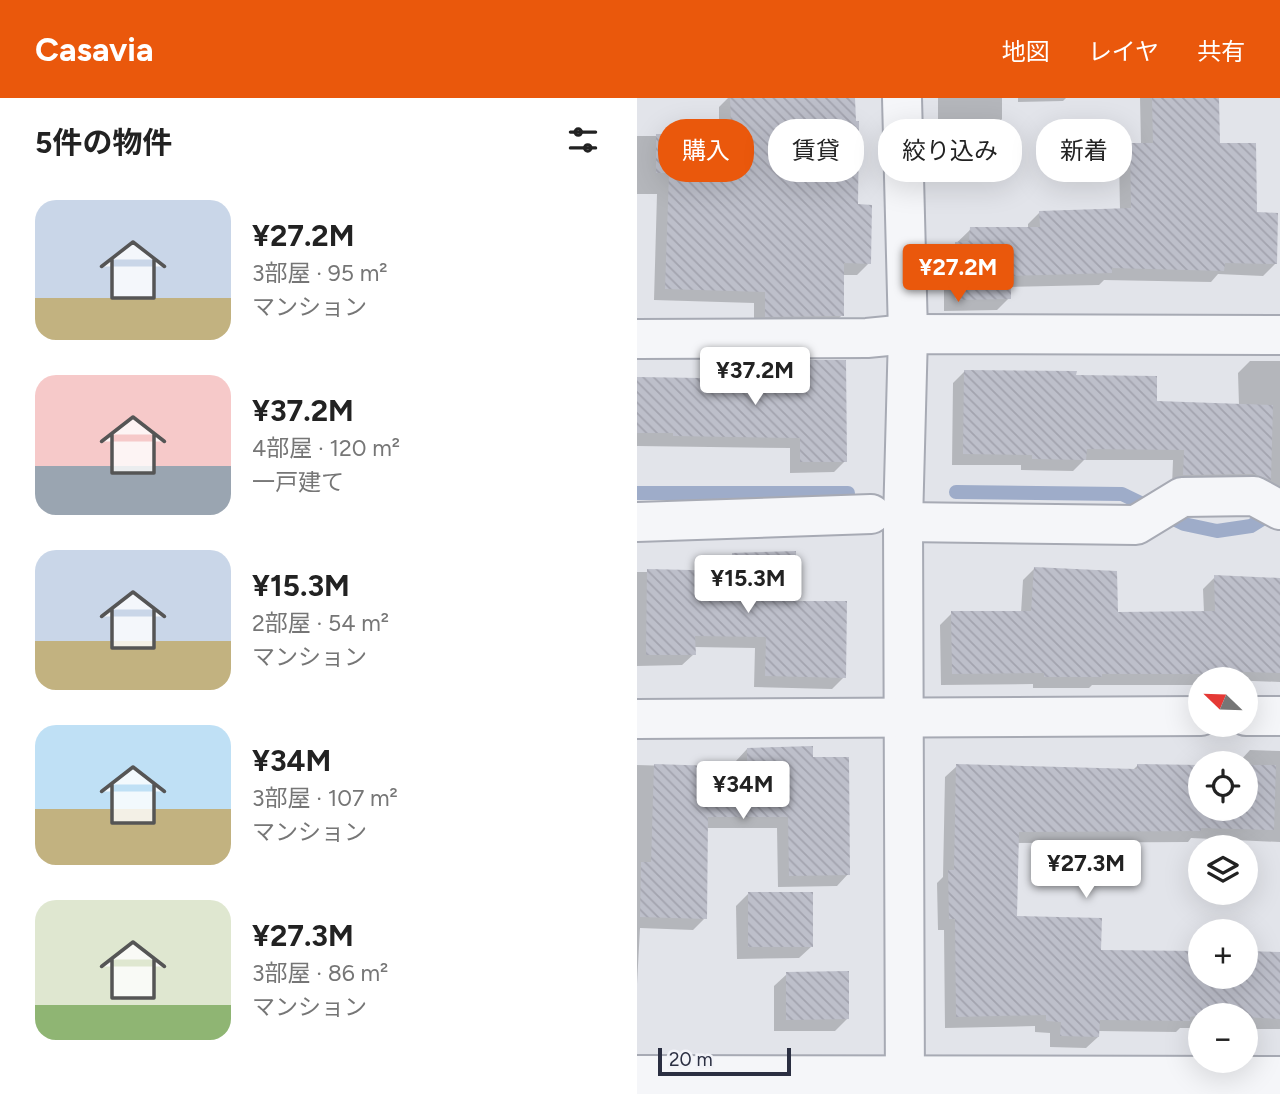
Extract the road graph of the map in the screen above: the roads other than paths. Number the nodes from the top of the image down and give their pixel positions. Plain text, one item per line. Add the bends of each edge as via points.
1 (902, 98) edge
2 (908, 334) junction
3 (1280, 335) edge
4 (637, 339) edge
5 (1276, 508) edge
6 (887, 518) junction
7 (637, 522) edge
8 (1188, 716) edge
9 (1258, 716) edge
10 (1280, 716) edge
11 (904, 718) junction
12 (637, 719) edge
13 (637, 1075) edge
14 (1280, 1076) edge
15 (905, 1084) edge

1 - 2 street
2 - 3 street
2 - 4 street
2 - 6 street
5 - 6 street via 1254,496 1182,496 1136,526
6 - 7 street
6 - 11 street
8 - 11 street
9 - 10 street
11 - 12 street
11 - 15 street
13 - 15 street
14 - 15 street

